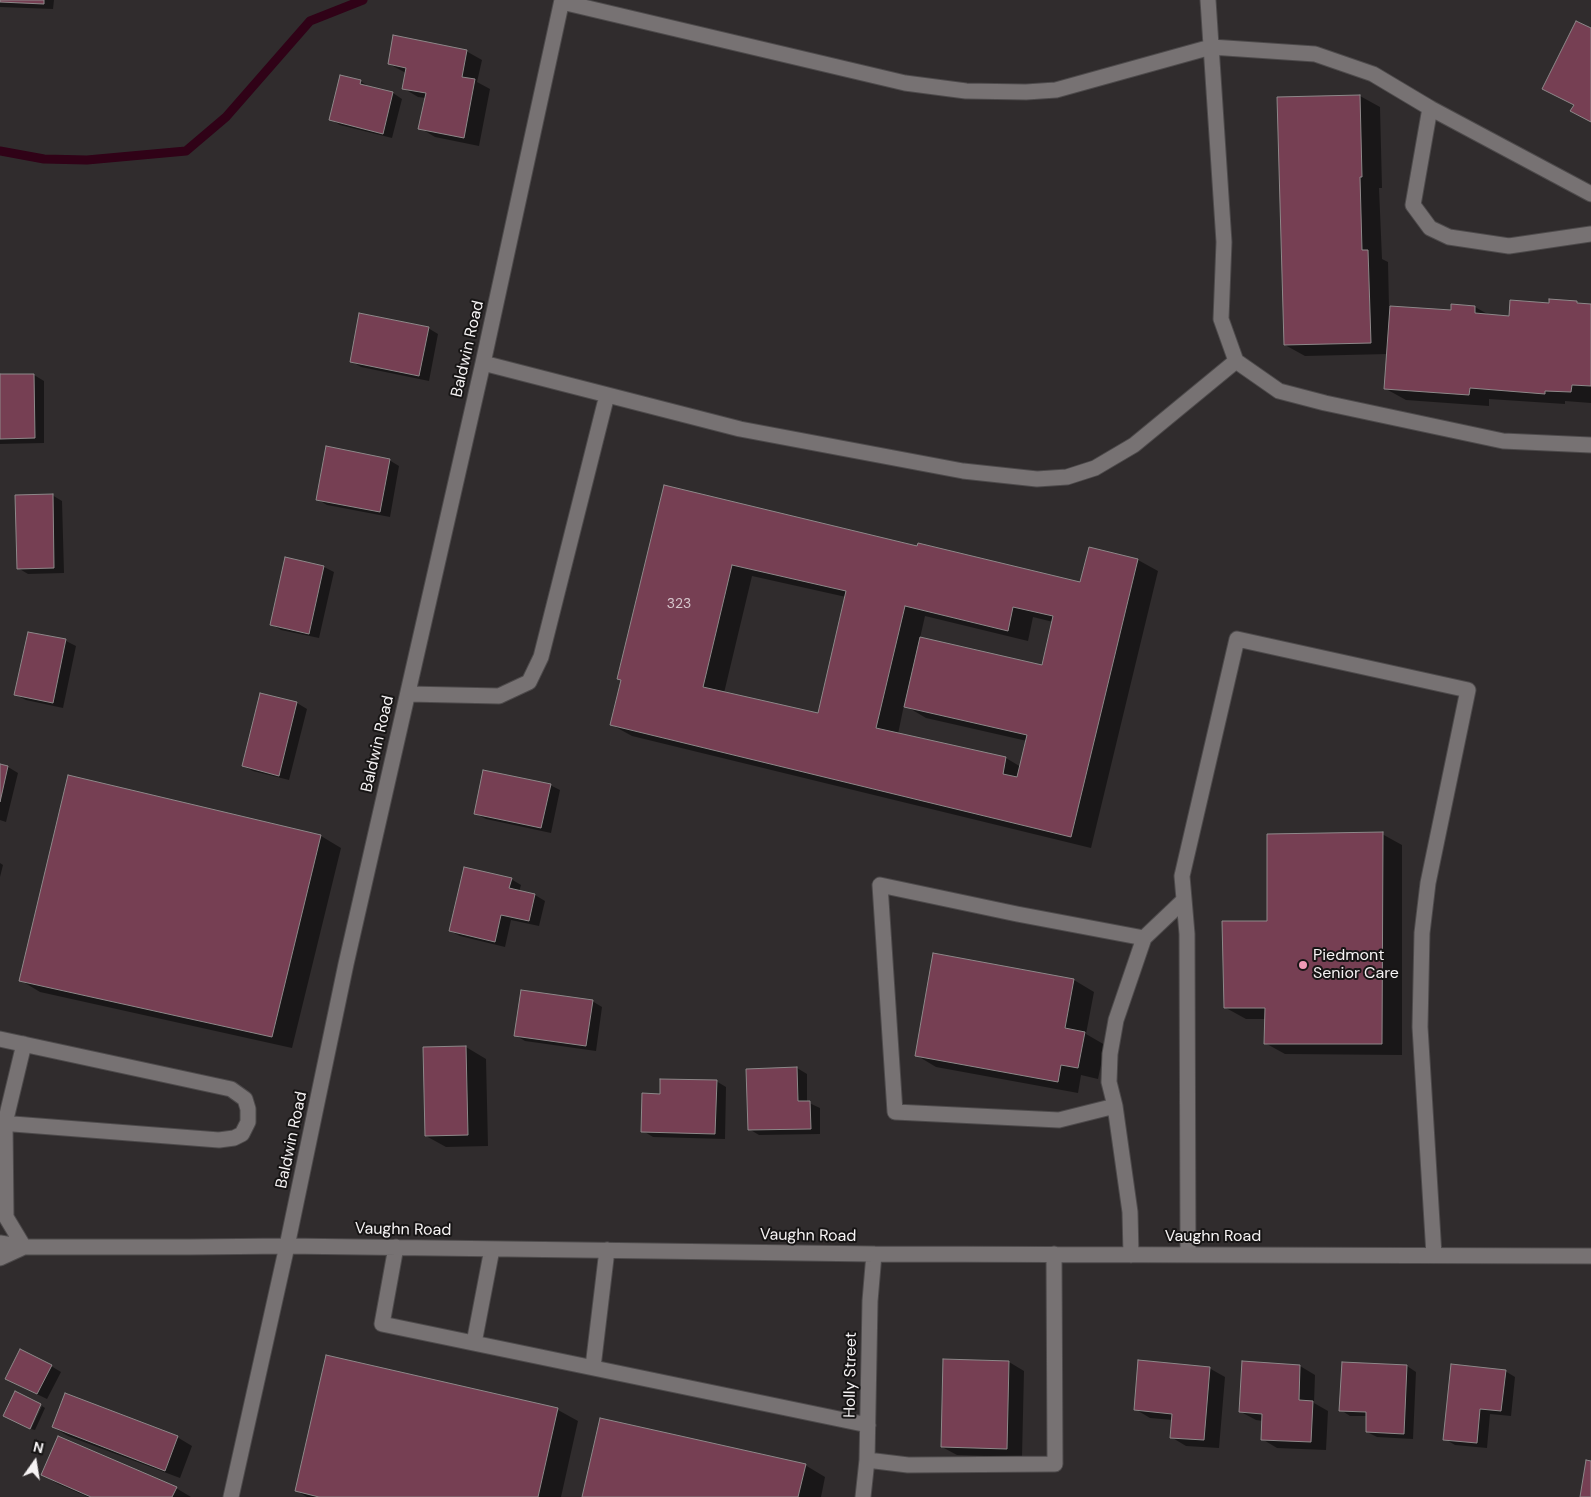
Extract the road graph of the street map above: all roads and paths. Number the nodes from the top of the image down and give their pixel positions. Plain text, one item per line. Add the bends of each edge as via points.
1 (1208, 0) edge
2 (562, 1) edge
3 (1211, 47) junction
4 (1430, 108) junction
5 (1591, 194) edge
6 (1591, 234) edge
7 (1236, 361) junction
8 (483, 363) junction
9 (607, 395) junction
10 (1591, 445) edge
11 (408, 694) junction
12 (1184, 900) junction
13 (1144, 938) junction
14 (0, 1039) edge
15 (24, 1044) junction
16 (1115, 1106) junction
17 (2, 1123) edge
18 (0, 1243) edge
19 (24, 1246) junction
20 (287, 1246) junction
21 (396, 1248) junction
22 (492, 1249) junction
23 (607, 1250) junction
24 (874, 1254) junction
25 (1054, 1254) junction
26 (1131, 1254) junction
27 (1188, 1255) junction
28 (1434, 1255) junction
29 (1591, 1256) edge
30 (0, 1258) edge
31 (474, 1343) junction
32 (593, 1367) junction
33 (868, 1424) junction
34 (867, 1460) junction
35 (231, 1497) edge
36 (863, 1497) edge

1 - 3 street
2 - 3 street via 905,83 966,91 1056,90
2 - 8 street, Baldwin Road
3 - 4 street via 1315,54 1374,74
3 - 7 street via 1224,242 1221,319
4 - 5 street
4 - 6 street via 1413,205 1430,228 1449,236 1509,246
7 - 9 street via 1134,445 1095,468 1067,476 1037,479 963,471 740,429
7 - 10 street via 1278,392 1503,441
8 - 9 street
8 - 11 street, Baldwin Road
9 - 11 street via 541,657 529,682 499,696
11 - 20 street, Baldwin Road via 346,964
12 - 13 street
12 - 27 street via 1188,934
12 - 28 street via 1182,876 1237,639 1468,690 1428,883 1421,949 1420,1027
13 - 16 street via 1116,1020 1110,1054 1109,1082
13 - 16 street via 880,886 895,1112 1059,1120
14 - 15 street
15 - 17 street
15 - 17 street via 231,1090 245,1099 248,1122 242,1134 219,1140
16 - 26 street via 1130,1212
17 - 19 street via 6,1217
18 - 19 street, Vaughn Road
19 - 20 street, Vaughn Road
19 - 30 street, Vaughn Road
20 - 21 street, Vaughn Road
20 - 35 street, Baldwin Road
21 - 22 street, Vaughn Road
21 - 31 street via 382,1324
22 - 23 street, Vaughn Road
22 - 31 street
23 - 24 street, Vaughn Road
23 - 32 street
24 - 25 street, Vaughn Road
24 - 33 street, Holly Street
25 - 26 street, Vaughn Road
25 - 34 street via 1056,1464 908,1465
26 - 27 street, Vaughn Road
27 - 28 street, Vaughn Road
28 - 29 street, Vaughn Road
31 - 32 street
32 - 33 street
33 - 34 street, Holly Street
34 - 36 street, Holly Street

